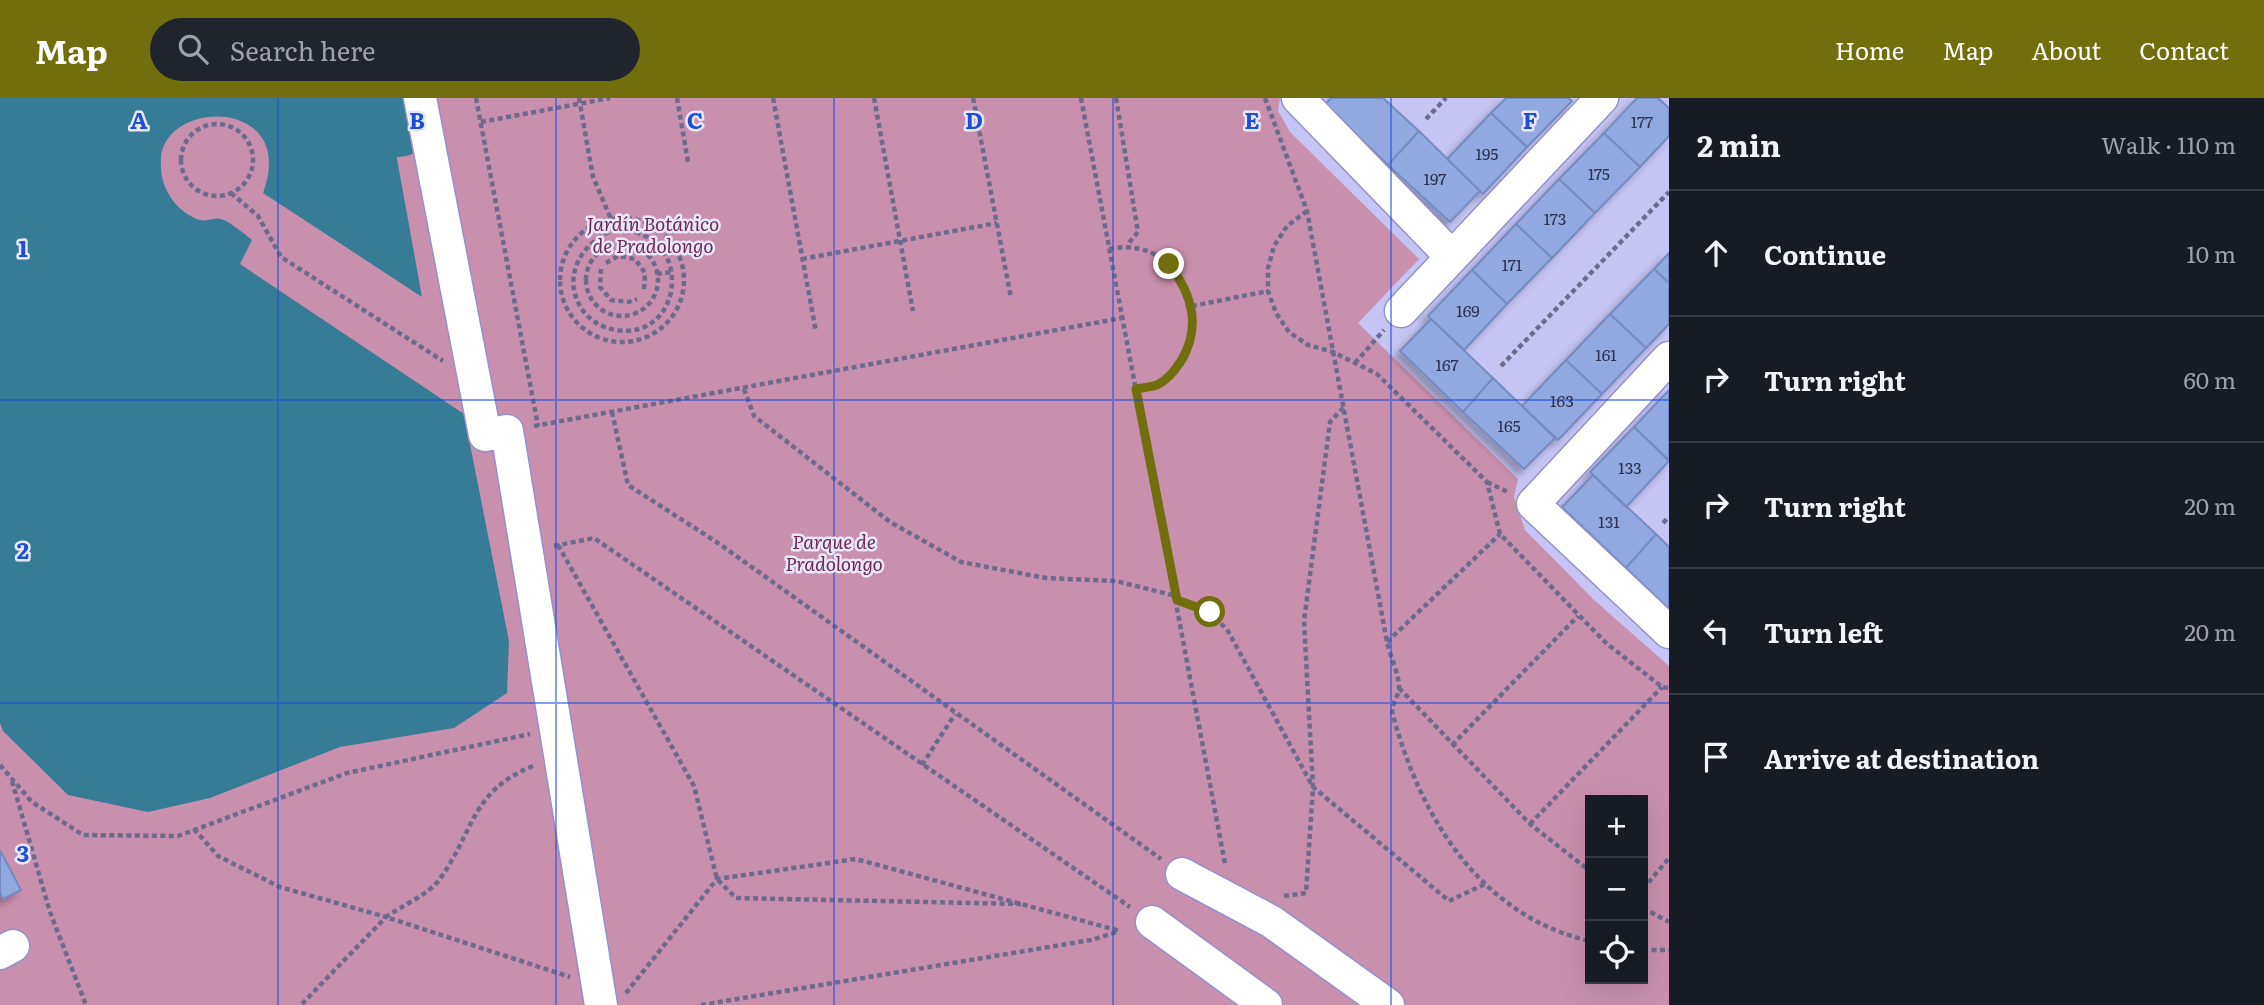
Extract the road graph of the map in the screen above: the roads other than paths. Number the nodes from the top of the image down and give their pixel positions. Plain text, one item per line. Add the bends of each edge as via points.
1 (420, 98) edge
2 (1298, 98) edge
3 (1602, 98) edge
4 (1451, 256) junction
5 (1401, 311) road end
6 (1669, 358) edge
7 (1669, 632) edge
8 (1182, 874) road end
9 (1152, 922) road end
10 (608, 995) edge
11 (1266, 1005) edge
12 (1388, 1005) edge

1 - 10 street via 485,435 507,431 543,548 559,742
2 - 4 street
3 - 4 street
4 - 5 street
6 - 7 street via 1533,504
8 - 12 street via 1272,922
9 - 11 street

